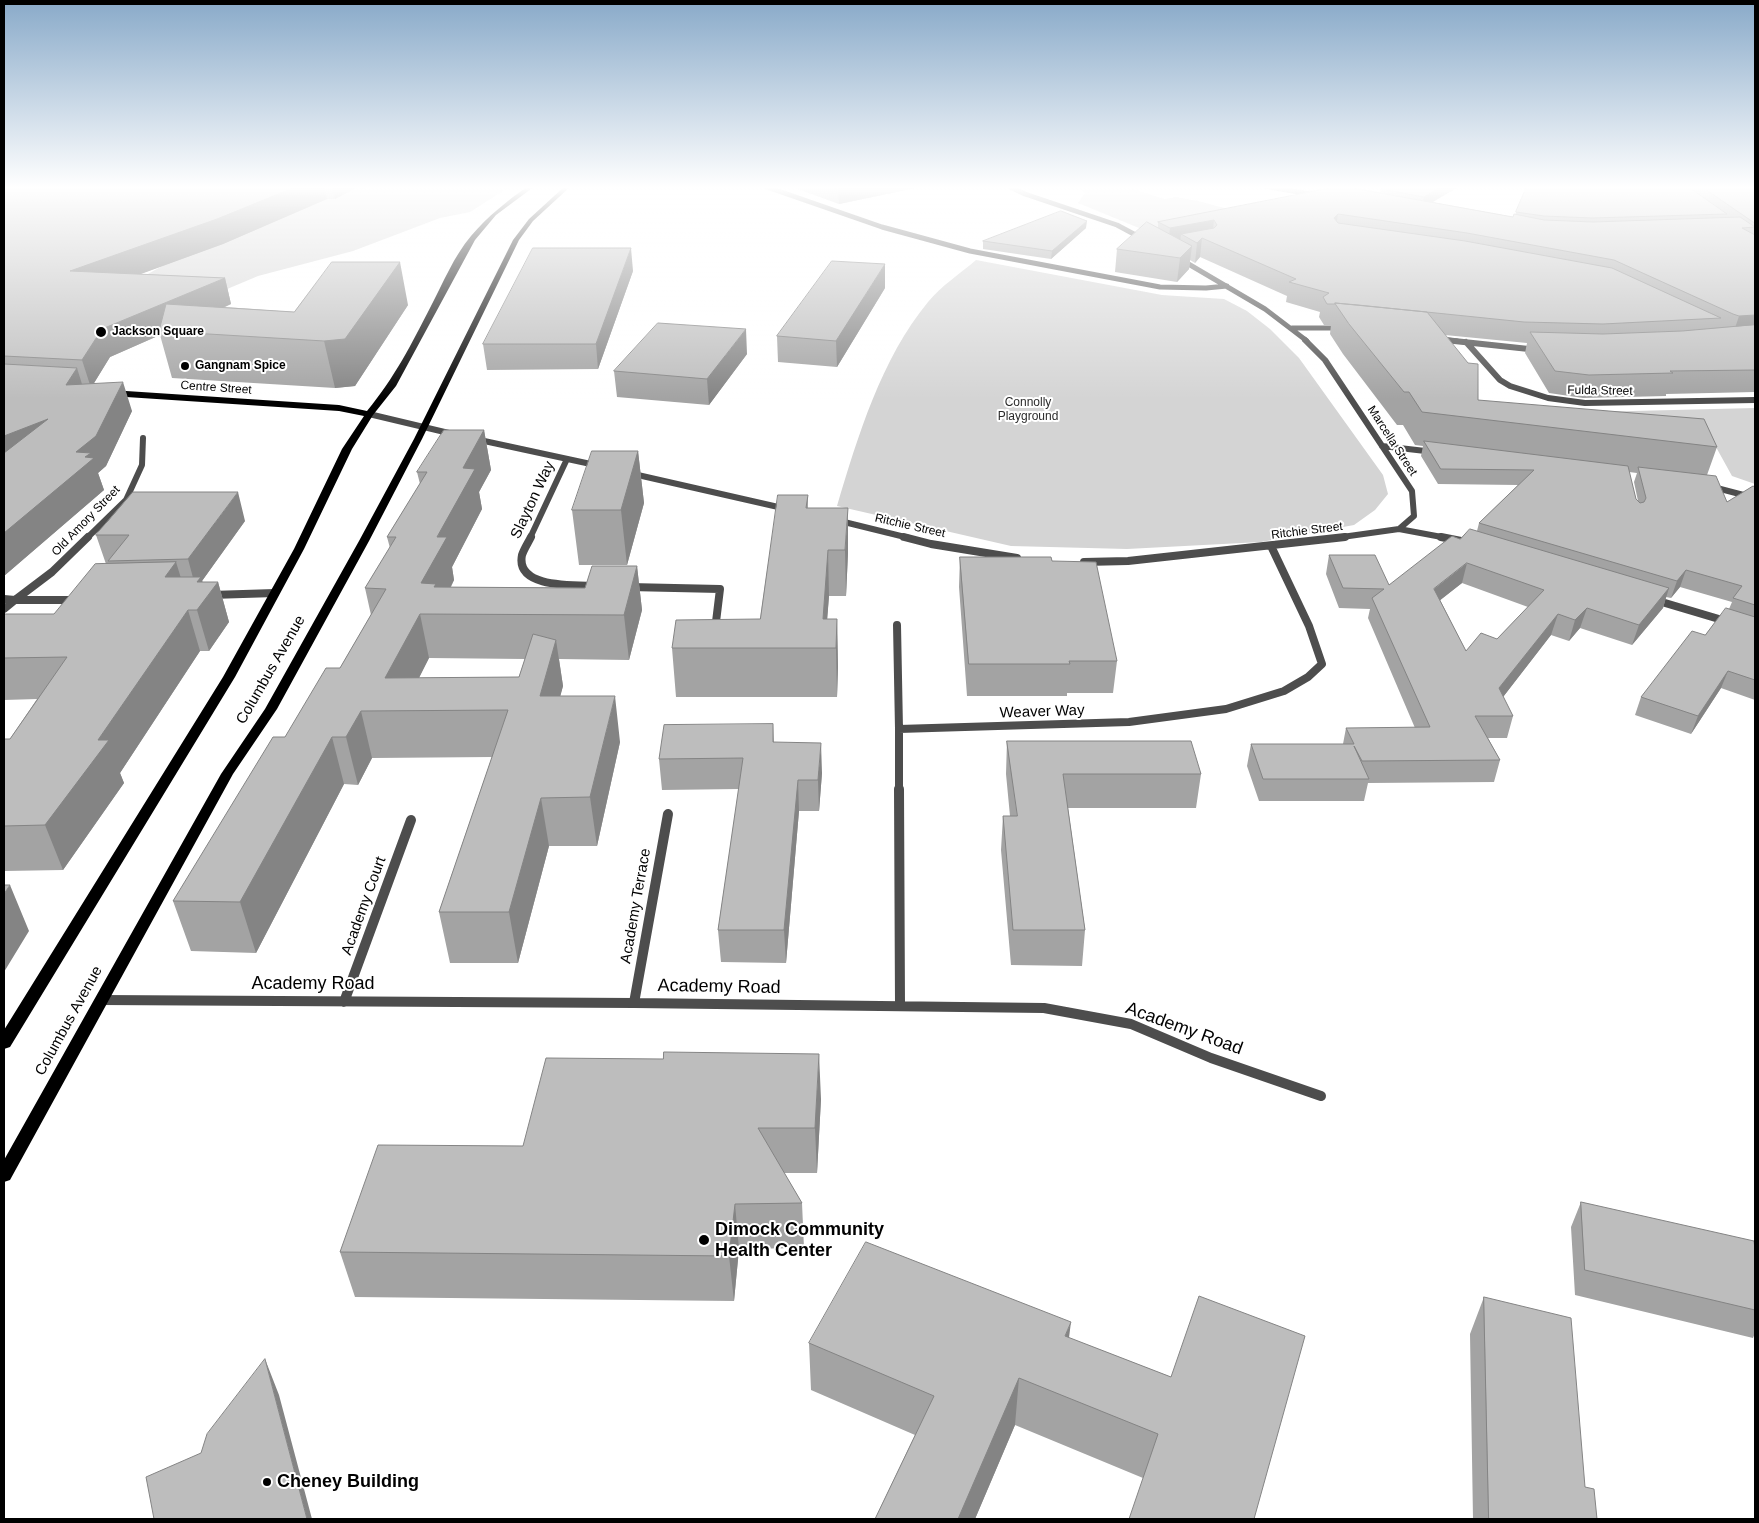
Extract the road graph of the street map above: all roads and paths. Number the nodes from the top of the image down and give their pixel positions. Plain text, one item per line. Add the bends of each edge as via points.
1 (462, 257) edge
2 (507, 257) edge
3 (1002, 257) edge
4 (1177, 257) edge
5 (1227, 286) junction
6 (1292, 328) junction
7 (1347, 328) edge
8 (1428, 338) edge
9 (1466, 342) junction
10 (1548, 350) edge
11 (102, 392) edge
12 (1755, 400) edge
13 (369, 414) junction
14 (424, 426) junction
15 (457, 435) edge
16 (466, 437) edge
17 (143, 438) dead end
18 (1382, 446) junction
19 (1445, 454) edge
20 (567, 459) junction
21 (610, 468) edge
22 (619, 471) edge
23 (1702, 486) edge
24 (1755, 498) edge
25 (791, 510) edge
26 (828, 518) edge
27 (1399, 529) junction
28 (1467, 543) edge
29 (1271, 546) junction
30 (1027, 560) edge
31 (1073, 563) edge
32 (604, 586) edge
33 (623, 587) edge
34 (276, 593) junction
35 (199, 596) edge
36 (1648, 598) edge
37 (4, 599) edge
38 (15, 600) junction
39 (84, 600) edge
40 (4, 609) edge
41 (897, 625) dead end
42 (1738, 625) edge
43 (714, 640) edge
44 (899, 729) junction
45 (668, 814) dead end
46 (411, 820) dead end
47 (101, 1000) junction
48 (344, 1002) junction
49 (634, 1003) junction
50 (900, 1006) junction
51 (4, 1043) edge
52 (1320, 1096) dead end
53 (4, 1175) edge

1 - 13 main road via 392,386
2 - 14 main road, Columbus Avenue
3 - 5 street via 1160,287
4 - 5 street, Marcella Street
5 - 6 street, Marcella Street
6 - 7 street
6 - 18 street, Marcella Street via 1326,360
8 - 9 street
9 - 10 street
9 - 12 street, Fulda Street via 1500,380 1548,398 1585,403
11 - 13 main road, Centre Street via 339,408
13 - 14 street, Centre Street
13 - 34 main road via 347,449
14 - 15 street
14 - 47 main road, Columbus Avenue via 271,709 227,774
16 - 20 street
17 - 38 street, Old Amory Street via 142,465 126,500 52,572
18 - 19 street
18 - 27 street, Marcella Street via 1412,491 1414,516
20 - 21 street
20 - 32 street, Slayton Way via 522,556 525,571 534,580 544,583
22 - 25 street
23 - 24 street
26 - 30 street, Ritchie Street via 931,544
27 - 28 street
27 - 29 street, Ritchie Street
29 - 31 street, Ritchie Street via 1128,561
29 - 44 street, Weaver Way via 1309,626 1322,664 1284,691 1226,709 1129,722
33 - 43 street via 720,589
34 - 35 street
34 - 51 main road via 224,685
36 - 42 street
37 - 38 street
38 - 39 street
38 - 40 street
41 - 44 street
44 - 50 street
45 - 49 street, Academy Terrace
46 - 48 street, Academy Court
47 - 48 street, Academy Road
47 - 53 main road, Columbus Avenue
48 - 49 street, Academy Road
49 - 50 street, Academy Road
50 - 52 street, Academy Road via 1044,1008 1130,1024 1211,1058

